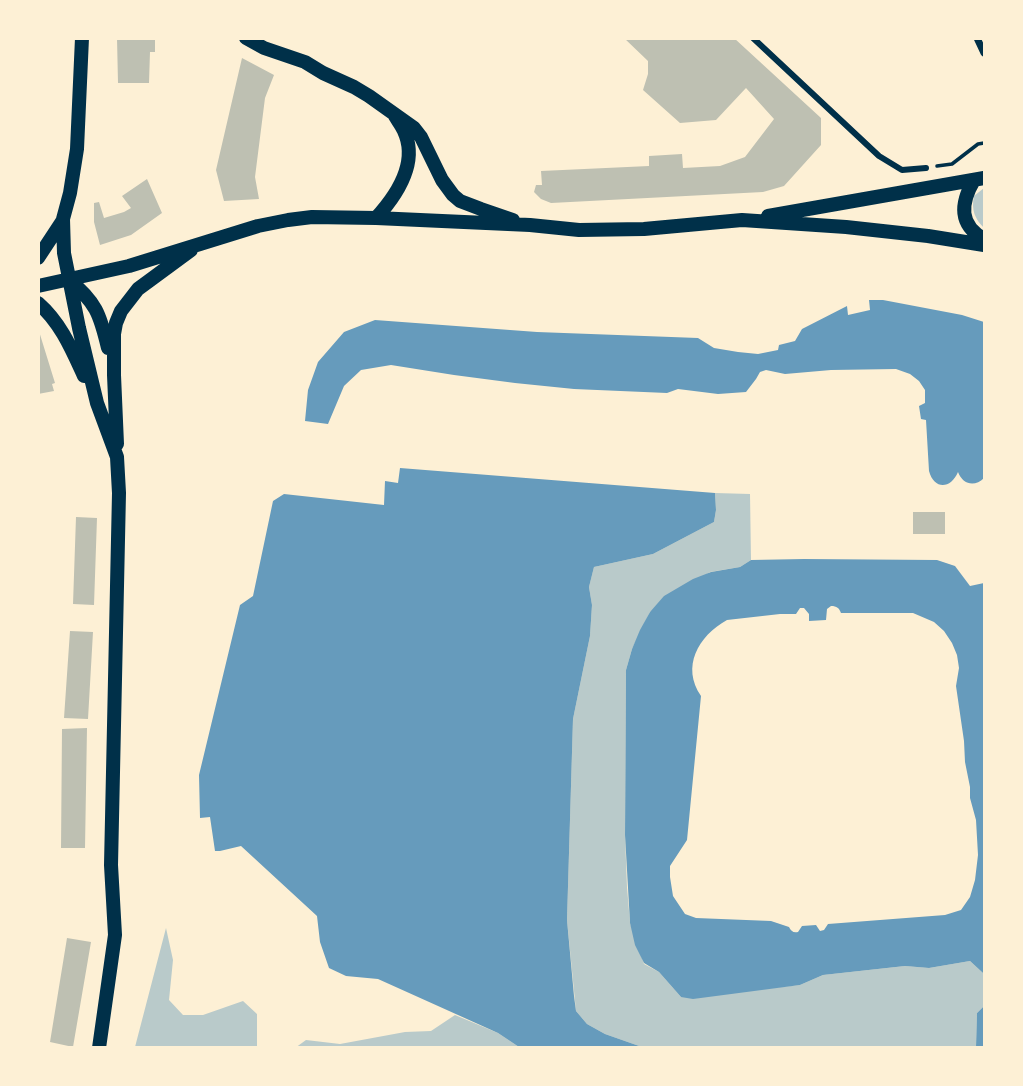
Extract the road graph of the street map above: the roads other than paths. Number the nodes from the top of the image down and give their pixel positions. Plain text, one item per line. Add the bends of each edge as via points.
1 (82, 38) edge
2 (246, 38) edge
3 (753, 38) edge
4 (977, 38) edge
5 (985, 53) edge
6 (393, 113) junction
7 (926, 168) dead end
8 (979, 179) edge
9 (376, 218) junction
10 (63, 219) junction
11 (742, 220) junction
12 (530, 225) junction
13 (985, 239) edge
14 (200, 243) junction
15 (985, 244) edge
16 (38, 258) edge
17 (68, 279) junction
18 (38, 286) edge
19 (38, 303) edge
20 (114, 375) junction
21 (97, 403) junction
22 (117, 457) junction
23 (99, 1048) edge

1 - 10 main road via 77,149
2 - 6 main road via 354,87
3 - 7 street via 879,156 902,170
4 - 5 street
6 - 9 main road via 405,132 408,159 402,185
6 - 12 main road via 421,137 442,180 460,201
8 - 11 main road
8 - 13 main road via 966,197 966,222
9 - 12 main road
9 - 14 main road via 288,220
10 - 16 main road
10 - 17 main road
11 - 12 main road via 619,230
11 - 15 main road
14 - 17 main road
14 - 20 main road via 127,300 114,334
17 - 18 main road
17 - 20 main road via 95,307
17 - 21 main road
19 - 21 main road via 62,331
20 - 22 main road
21 - 22 main road
22 - 23 main road via 111,865 115,936

